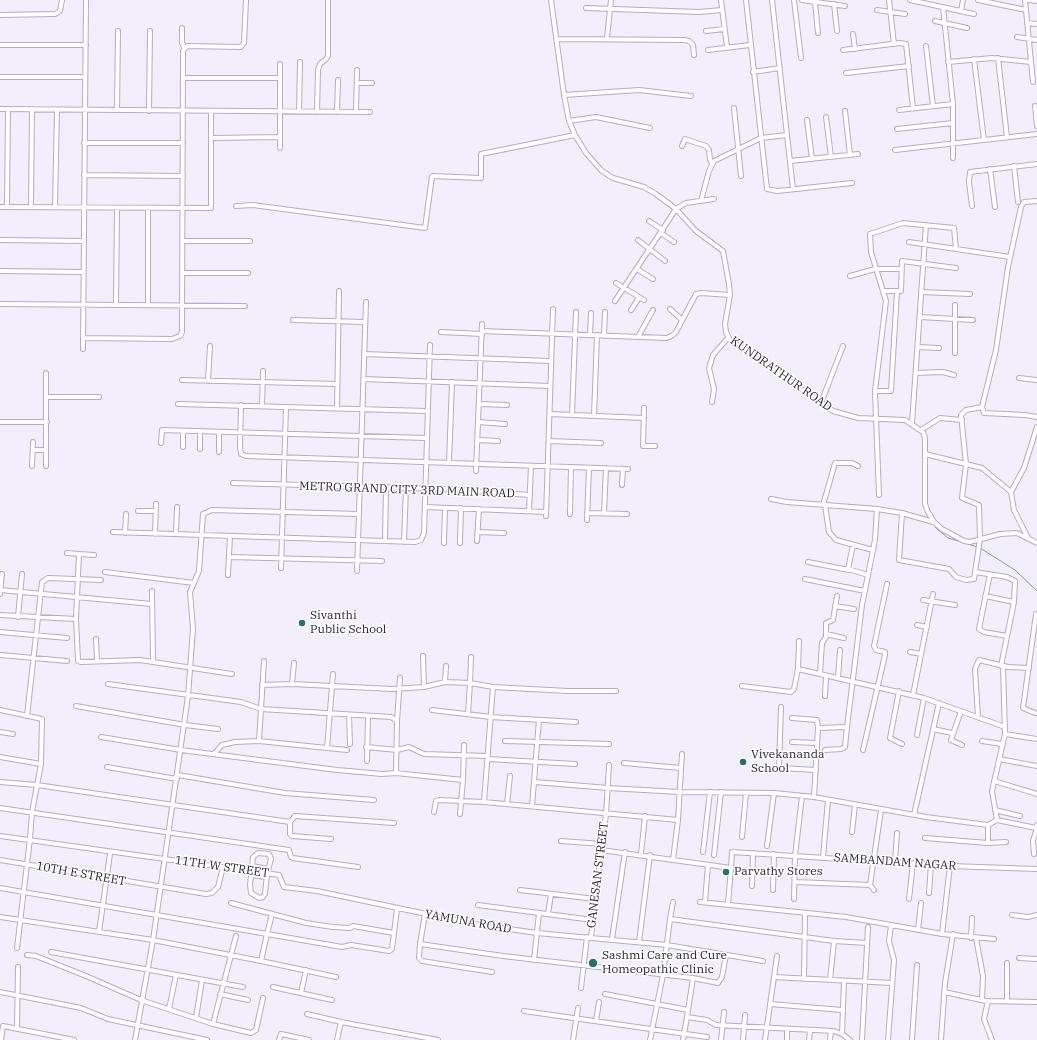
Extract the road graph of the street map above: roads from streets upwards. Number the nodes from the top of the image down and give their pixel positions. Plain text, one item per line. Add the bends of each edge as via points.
1 (62, 0) edge
2 (86, 0) edge
3 (246, 0) edge
4 (328, 0) edge
5 (551, 0) edge
6 (611, 0) edge
7 (721, 0) edge
8 (746, 0) edge
9 (772, 0) edge
10 (794, 0) edge
11 (802, 0) edge
12 (889, 0) edge
13 (910, 0) edge
14 (940, 0) edge
15 (963, 0) edge
16 (978, 0) edge
17 (1026, 0) edge
18 (918, 1) edge
19 (1037, 1) edge
20 (815, 2) junction
21 (834, 4) junction
22 (845, 6) dead end
23 (941, 7) junction
24 (586, 8) dead end
25 (610, 10) junction
26 (722, 10) junction
27 (877, 10) dead end
28 (1026, 10) junction
29 (961, 11) junction
30 (890, 12) junction
31 (905, 14) dead end
32 (974, 14) dead end
33 (0, 15) edge
34 (935, 21) dead end
35 (1027, 22) junction
36 (944, 23) junction
37 (1037, 24) edge
38 (182, 28) dead end
39 (967, 28) dead end
40 (724, 29) junction
41 (118, 31) dead end
42 (150, 31) dead end
43 (706, 31) dead end
44 (837, 31) dead end
45 (818, 32) dead end
46 (853, 34) dead end
47 (1017, 37) dead end
48 (606, 38) junction
49 (1029, 38) junction
50 (558, 39) junction
51 (1037, 40) edge
52 (894, 44) junction
53 (0, 45) edge
54 (86, 45) junction
55 (750, 45) junction
56 (926, 46) dead end
57 (184, 48) junction
58 (727, 48) junction
59 (855, 49) junction
60 (708, 50) dead end
61 (843, 50) dead end
62 (694, 55) dead end
63 (801, 58) dead end
64 (998, 58) junction
65 (974, 59) junction
66 (300, 62) dead end
67 (948, 62) junction
68 (1031, 62) junction
69 (280, 64) dead end
70 (909, 66) junction
71 (780, 68) junction
72 (357, 70) dead end
73 (753, 72) junction
74 (846, 73) dead end
75 (0, 77) edge
76 (85, 77) junction
77 (183, 78) junction
78 (280, 78) junction
79 (338, 80) dead end
80 (1033, 82) dead end
81 (357, 83) junction
82 (372, 83) dead end
83 (564, 95) junction
84 (691, 96) dead end
85 (953, 104) junction
86 (933, 106) junction
87 (1035, 106) dead end
88 (734, 108) dead end
89 (913, 108) junction
90 (0, 109) edge
91 (8, 109) junction
92 (32, 109) junction
93 (57, 110) junction
94 (84, 110) junction
95 (117, 110) junction
96 (899, 110) dead end
97 (149, 111) junction
98 (182, 111) junction
99 (211, 111) junction
100 (280, 111) junction
101 (845, 111) dead end
102 (299, 112) junction
103 (317, 112) junction
104 (337, 112) junction
105 (356, 112) junction
106 (370, 112) dead end
107 (826, 117) dead end
108 (807, 120) dead end
109 (569, 121) junction
110 (953, 123) junction
111 (1037, 126) edge
112 (650, 128) dead end
113 (897, 129) dead end
114 (1037, 134) edge
115 (575, 135) junction
116 (787, 135) junction
117 (280, 137) junction
118 (1007, 137) junction
119 (211, 138) junction
120 (761, 138) junction
121 (984, 140) junction
122 (84, 143) junction
123 (953, 143) junction
124 (182, 144) junction
125 (682, 146) dead end
126 (280, 148) dead end
127 (739, 149) junction
128 (895, 150) dead end
129 (858, 154) dead end
130 (850, 155) junction
131 (831, 157) junction
132 (953, 158) dead end
133 (812, 159) junction
134 (790, 161) junction
135 (712, 163) junction
136 (1037, 164) edge
137 (1014, 166) junction
138 (990, 169) junction
139 (84, 175) junction
140 (183, 176) junction
141 (741, 176) dead end
142 (852, 183) dead end
143 (793, 189) junction
144 (714, 200) dead end
145 (701, 201) junction
146 (1037, 201) edge
147 (1018, 202) dead end
148 (236, 206) dead end
149 (972, 206) dead end
150 (0, 207) edge
151 (7, 207) junction
152 (31, 207) junction
153 (55, 207) junction
154 (995, 207) dead end
155 (84, 208) junction
156 (117, 208) junction
157 (148, 208) junction
158 (183, 208) junction
159 (676, 209) junction
160 (649, 221) dead end
161 (926, 226) junction
162 (662, 232) junction
163 (0, 240) edge
164 (638, 240) dead end
165 (84, 241) junction
166 (183, 241) junction
167 (250, 241) dead end
168 (674, 242) dead end
169 (909, 242) dead end
170 (924, 245) junction
171 (956, 248) junction
172 (650, 250) junction
173 (1010, 257) junction
174 (665, 261) dead end
175 (923, 263) junction
176 (956, 268) dead end
177 (637, 269) junction
178 (876, 269) junction
179 (901, 269) junction
180 (0, 271) edge
181 (83, 272) junction
182 (183, 273) junction
183 (248, 273) dead end
184 (850, 276) dead end
185 (653, 280) dead end
186 (616, 284) dead end
187 (623, 288) junction
188 (339, 291) dead end
189 (883, 291) junction
190 (897, 291) junction
191 (921, 292) junction
192 (970, 294) dead end
193 (730, 295) junction
194 (639, 298) junction
195 (644, 300) dead end
196 (615, 301) dead end
197 (366, 302) dead end
198 (0, 304) edge
199 (83, 304) junction
200 (116, 305) junction
201 (148, 305) junction
202 (183, 305) junction
203 (955, 305) dead end
204 (245, 306) dead end
205 (553, 308) dead end
206 (670, 309) dead end
207 (631, 310) dead end
208 (653, 310) dead end
209 (576, 312) dead end
210 (605, 312) dead end
211 (590, 313) dead end
212 (920, 317) junction
213 (956, 319) junction
214 (293, 320) dead end
215 (682, 320) junction
216 (973, 320) dead end
217 (339, 322) junction
218 (365, 322) junction
219 (482, 324) dead end
220 (441, 332) dead end
221 (482, 332) junction
222 (552, 334) junction
223 (575, 335) junction
224 (590, 335) junction
225 (597, 335) junction
226 (604, 336) junction
227 (638, 337) junction
228 (83, 338) junction
229 (728, 338) junction
230 (430, 345) dead end
231 (210, 346) dead end
232 (843, 346) dead end
233 (918, 347) junction
234 (939, 348) dead end
235 (83, 350) dead end
236 (955, 353) dead end
237 (364, 354) junction
238 (429, 356) junction
239 (481, 358) junction
240 (551, 361) junction
241 (263, 371) dead end
242 (46, 373) dead end
243 (916, 373) junction
244 (954, 374) dead end
245 (1019, 378) dead end
246 (363, 379) junction
247 (182, 380) dead end
248 (1037, 380) edge
249 (208, 381) junction
250 (428, 381) junction
251 (263, 382) junction
252 (452, 382) junction
253 (480, 383) junction
254 (337, 384) junction
255 (550, 386) junction
256 (875, 392) junction
257 (46, 397) junction
258 (99, 397) dead end
259 (712, 402) dead end
260 (822, 403) junction
261 (178, 404) dead end
262 (479, 404) junction
263 (241, 405) junction
264 (507, 405) dead end
265 (262, 406) junction
266 (286, 407) junction
267 (982, 407) junction
268 (337, 408) junction
269 (644, 408) dead end
270 (362, 409) junction
271 (427, 411) junction
272 (550, 414) junction
273 (572, 415) junction
274 (594, 416) junction
275 (1037, 417) edge
276 (644, 418) junction
277 (877, 418) junction
278 (962, 420) junction
279 (0, 422) edge
280 (47, 422) junction
281 (478, 422) junction
282 (912, 423) junction
283 (506, 424) dead end
284 (1037, 427) edge
285 (921, 430) junction
286 (183, 431) junction
287 (200, 431) junction
288 (219, 432) junction
289 (240, 432) junction
290 (285, 434) junction
291 (361, 436) junction
292 (426, 438) junction
293 (478, 440) junction
294 (498, 441) dead end
295 (549, 441) junction
296 (33, 442) dead end
297 (161, 443) dead end
298 (602, 443) dead end
299 (655, 446) dead end
300 (183, 447) dead end
301 (33, 450) junction
302 (46, 450) junction
303 (200, 450) dead end
304 (218, 452) dead end
305 (925, 454) junction
306 (285, 457) junction
307 (361, 460) junction
308 (425, 462) junction
309 (449, 463) junction
310 (477, 464) junction
311 (966, 464) junction
312 (32, 466) dead end
313 (46, 466) dead end
314 (531, 466) junction
315 (548, 466) junction
316 (858, 466) dead end
317 (571, 467) junction
318 (589, 468) junction
319 (606, 468) junction
320 (476, 471) dead end
321 (233, 483) dead end
322 (284, 485) junction
323 (622, 485) dead end
324 (360, 487) junction
325 (386, 488) junction
326 (406, 488) junction
327 (425, 488) junction
328 (1011, 492) junction
329 (530, 495) junction
330 (878, 495) dead end
331 (771, 499) dead end
332 (156, 504) dead end
333 (824, 505) junction
334 (177, 507) dead end
335 (425, 507) junction
336 (445, 508) junction
337 (461, 508) junction
338 (479, 509) junction
339 (878, 509) junction
340 (138, 511) dead end
341 (155, 511) junction
342 (530, 511) junction
343 (283, 512) junction
344 (587, 512) junction
345 (604, 513) junction
346 (902, 513) junction
347 (126, 514) dead end
348 (359, 514) junction
349 (570, 514) dead end
350 (627, 514) dead end
351 (587, 520) dead end
352 (934, 522) junction
353 (114, 532) dead end
354 (478, 532) junction
355 (125, 533) junction
356 (504, 533) dead end
357 (155, 534) junction
358 (176, 534) junction
359 (201, 535) junction
360 (230, 536) junction
361 (282, 538) junction
362 (1028, 539) junction
363 (358, 540) junction
364 (385, 541) junction
365 (477, 541) dead end
366 (979, 541) junction
367 (404, 542) junction
368 (444, 543) dead end
369 (460, 543) dead end
370 (1037, 543) edge
371 (853, 545) junction
372 (873, 550) junction
373 (67, 553) dead end
374 (79, 554) junction
375 (94, 555) dead end
376 (229, 557) junction
377 (281, 558) junction
378 (358, 560) junction
379 (382, 561) dead end
380 (808, 562) dead end
381 (281, 568) dead end
382 (849, 570) junction
383 (357, 571) dead end
384 (105, 572) dead end
385 (975, 572) junction
386 (2, 574) dead end
387 (22, 574) dead end
388 (990, 574) junction
389 (228, 575) dead end
390 (868, 575) junction
391 (77, 579) junction
392 (805, 579) dead end
393 (101, 580) dead end
394 (194, 583) junction
395 (887, 584) dead end
396 (0, 590) edge
397 (152, 591) dead end
398 (865, 591) junction
399 (20, 593) junction
400 (0, 594) edge
401 (933, 594) dead end
402 (40, 595) junction
403 (837, 596) dead end
404 (986, 596) junction
405 (77, 598) junction
406 (923, 600) dead end
407 (932, 601) junction
408 (1014, 602) junction
409 (152, 604) junction
410 (955, 605) dead end
411 (835, 606) junction
412 (854, 609) dead end
413 (1036, 614) dead end
414 (0, 615) edge
415 (18, 617) junction
416 (38, 618) junction
417 (76, 619) junction
418 (917, 625) dead end
419 (927, 627) junction
420 (1036, 627) edge
421 (0, 632) edge
422 (826, 634) junction
423 (36, 636) junction
424 (1007, 636) junction
425 (68, 638) dead end
426 (96, 638) dead end
427 (844, 638) dead end
428 (799, 641) dead end
429 (840, 650) dead end
430 (885, 652) junction
431 (910, 652) dead end
432 (890, 653) dead end
433 (921, 654) junction
434 (0, 655) edge
435 (423, 656) dead end
436 (34, 658) junction
437 (471, 658) dead end
438 (67, 661) dead end
439 (97, 661) junction
440 (264, 661) dead end
441 (153, 662) junction
442 (294, 663) dead end
443 (446, 666) dead end
444 (1002, 666) junction
445 (191, 667) junction
446 (1029, 668) junction
447 (798, 669) junction
448 (232, 674) dead end
449 (333, 674) dead end
450 (820, 674) junction
451 (826, 676) junction
452 (400, 678) dead end
453 (838, 678) junction
454 (852, 681) junction
455 (445, 682) junction
456 (470, 683) junction
457 (108, 684) dead end
458 (292, 684) junction
459 (262, 685) junction
460 (332, 686) junction
461 (742, 686) dead end
462 (879, 686) junction
463 (424, 687) junction
464 (494, 687) junction
465 (400, 689) junction
466 (616, 691) dead end
467 (899, 691) junction
468 (913, 695) junction
469 (188, 696) junction
470 (825, 696) dead end
471 (924, 698) junction
472 (939, 703) junction
473 (76, 706) dead end
474 (781, 707) dead end
475 (260, 709) junction
476 (0, 710) edge
477 (432, 710) dead end
478 (961, 711) junction
479 (1035, 713) dead end
480 (329, 714) junction
481 (468, 714) junction
482 (27, 716) junction
483 (349, 716) junction
484 (368, 716) junction
485 (491, 717) junction
486 (792, 718) dead end
487 (978, 718) junction
488 (539, 720) junction
489 (397, 721) junction
490 (576, 722) dead end
491 (185, 725) junction
492 (848, 727) junction
493 (1005, 727) junction
494 (818, 728) junction
495 (218, 729) dead end
496 (933, 729) junction
497 (0, 732) edge
498 (952, 733) junction
499 (13, 734) dead end
500 (1005, 734) junction
501 (917, 735) dead end
502 (101, 737) dead end
503 (1037, 739) edge
504 (259, 741) junction
505 (505, 741) dead end
506 (538, 741) junction
507 (982, 741) dead end
508 (792, 742) dead end
509 (817, 743) junction
510 (350, 744) dead end
511 (609, 744) dead end
512 (902, 744) dead end
513 (1002, 744) junction
514 (464, 745) dead end
515 (962, 745) dead end
516 (366, 747) junction
517 (327, 748) junction
518 (181, 750) junction
519 (347, 750) dead end
520 (397, 750) junction
521 (825, 750) dead end
522 (863, 750) dead end
523 (214, 754) junction
524 (682, 754) dead end
525 (464, 755) junction
526 (0, 757) edge
527 (488, 758) junction
528 (999, 759) junction
529 (367, 762) dead end
530 (536, 762) junction
531 (624, 763) dead end
532 (41, 764) junction
533 (575, 764) dead end
534 (609, 765) dead end
535 (1037, 766) edge
536 (107, 767) dead end
537 (681, 768) junction
538 (816, 770) junction
539 (396, 772) junction
540 (510, 776) dead end
541 (177, 777) junction
542 (462, 780) junction
543 (994, 781) junction
544 (0, 782) edge
545 (535, 782) junction
546 (37, 785) junction
547 (608, 788) junction
548 (680, 792) junction
549 (710, 792) junction
550 (721, 792) junction
551 (746, 793) junction
552 (774, 793) junction
553 (1037, 794) edge
554 (802, 796) junction
555 (814, 798) junction
556 (374, 800) dead end
557 (461, 800) junction
558 (828, 800) junction
559 (484, 802) junction
560 (173, 804) junction
561 (507, 804) junction
562 (855, 805) junction
563 (532, 806) junction
564 (0, 808) edge
565 (882, 810) junction
566 (995, 810) junction
567 (32, 812) junction
568 (434, 812) dead end
569 (460, 814) dead end
570 (606, 814) junction
571 (914, 815) junction
572 (645, 816) junction
573 (1020, 816) dead end
574 (678, 820) junction
575 (997, 820) junction
576 (290, 822) junction
577 (394, 823) dead end
578 (988, 825) junction
579 (1037, 827) edge
580 (169, 831) junction
581 (852, 832) dead end
582 (897, 833) dead end
583 (0, 836) edge
584 (742, 837) dead end
585 (925, 838) dead end
586 (30, 839) junction
587 (331, 839) dead end
588 (561, 841) dead end
589 (1006, 842) dead end
590 (988, 843) junction
591 (602, 844) junction
592 (767, 846) dead end
593 (601, 850) junction
594 (625, 852) junction
595 (703, 852) dead end
596 (753, 853) junction
597 (110, 854) dead end
598 (641, 854) junction
599 (774, 854) junction
600 (1034, 854) dead end
601 (650, 855) junction
602 (714, 855) dead end
603 (795, 856) junction
604 (823, 857) junction
605 (166, 859) junction
606 (0, 860) edge
607 (673, 860) junction
608 (872, 860) junction
609 (895, 862) junction
610 (913, 863) junction
611 (931, 864) junction
612 (27, 865) junction
613 (708, 865) junction
614 (252, 866) junction
615 (358, 866) dead end
616 (950, 866) junction
617 (223, 867) junction
618 (731, 868) junction
619 (268, 869) junction
620 (1037, 869) edge
621 (252, 873) junction
622 (267, 875) junction
623 (279, 875) joint
624 (106, 878) junction
625 (795, 882) junction
626 (870, 885) junction
627 (752, 886) dead end
628 (0, 888) edge
629 (161, 888) junction
630 (520, 890) dead end
631 (772, 890) dead end
632 (874, 890) dead end
633 (24, 891) junction
634 (929, 893) dead end
635 (551, 894) junction
636 (595, 899) junction
637 (794, 899) dead end
638 (909, 899) dead end
639 (673, 902) dead end
640 (231, 903) dead end
641 (921, 903) dead end
642 (728, 904) junction
643 (103, 905) junction
644 (478, 906) dead end
645 (397, 909) junction
646 (539, 913) junction
647 (805, 913) junction
648 (157, 914) junction
649 (272, 914) junction
650 (425, 914) junction
651 (548, 914) junction
652 (1012, 915) dead end
653 (1037, 915) edge
654 (0, 917) edge
655 (972, 918) dead end
656 (670, 919) junction
657 (593, 920) junction
658 (21, 921) junction
659 (891, 925) junction
660 (868, 927) dead end
661 (918, 930) junction
662 (99, 932) junction
663 (394, 933) junction
664 (537, 933) junction
665 (267, 934) junction
666 (942, 934) junction
667 (954, 934) junction
668 (236, 936) dead end
669 (589, 937) junction
670 (805, 937) junction
671 (971, 938) junction
672 (976, 938) junction
673 (612, 939) junction
674 (994, 939) dead end
675 (154, 940) junction
676 (834, 941) junction
677 (638, 942) junction
678 (867, 943) junction
679 (420, 944) junction
680 (667, 945) junction
681 (17, 948) dead end
682 (51, 952) dead end
683 (27, 955) dead end
684 (231, 955) junction
685 (726, 955) junction
686 (777, 956) dead end
687 (1019, 958) dead end
688 (1037, 959) edge
689 (534, 960) junction
690 (261, 961) junction
691 (763, 961) dead end
692 (1008, 963) dead end
693 (584, 964) junction
694 (917, 965) dead end
695 (18, 967) dead end
696 (147, 970) junction
697 (306, 970) junction
698 (492, 972) dead end
699 (176, 975) junction
700 (663, 975) junction
701 (336, 977) dead end
702 (774, 977) junction
703 (693, 978) junction
704 (804, 979) junction
705 (202, 980) junction
706 (830, 980) junction
707 (844, 981) junction
708 (865, 981) junction
709 (223, 983) junction
710 (892, 983) junction
711 (243, 987) dead end
712 (273, 987) dead end
713 (581, 988) dead end
714 (0, 992) edge
715 (944, 992) junction
716 (301, 993) junction
717 (220, 994) junction
718 (605, 994) dead end
719 (17, 995) junction
720 (263, 998) dead end
721 (141, 1000) junction
722 (248, 1000) dead end
723 (332, 1000) dead end
724 (985, 1000) junction
725 (1008, 1001) junction
726 (599, 1002) dead end
727 (1037, 1002) edge
728 (658, 1003) junction
729 (770, 1004) junction
730 (578, 1008) dead end
731 (169, 1009) junction
732 (688, 1010) junction
733 (842, 1010) junction
734 (524, 1011) dead end
735 (724, 1012) dead end
736 (307, 1014) dead end
737 (745, 1015) dead end
738 (196, 1018) junction
739 (687, 1018) junction
740 (576, 1019) junction
741 (341, 1022) junction
742 (596, 1022) junction
743 (213, 1024) junction
744 (137, 1025) junction
745 (723, 1026) junction
746 (744, 1027) junction
747 (766, 1027) junction
748 (652, 1028) junction
749 (17, 1029) junction
750 (788, 1030) junction
751 (810, 1031) junction
752 (831, 1031) junction
753 (684, 1033) junction
754 (842, 1034) junction
755 (707, 1037) dead end
756 (1, 1040) edge
757 (74, 1040) edge
758 (134, 1040) edge
759 (207, 1040) edge
760 (279, 1040) edge
761 (309, 1040) edge
762 (337, 1040) edge
763 (438, 1040) edge
764 (573, 1040) edge
765 (650, 1040) edge
766 (683, 1040) edge
767 (721, 1040) edge
768 (743, 1040) edge
769 (765, 1040) edge
770 (787, 1040) edge
771 (809, 1040) edge
772 (830, 1040) edge
773 (850, 1040) edge
774 (862, 1040) edge
775 (888, 1040) edge
776 (912, 1040) edge
777 (941, 1040) edge
778 (992, 1040) edge

1 - 33 street via 60,11 56,14
2 - 54 street
3 - 57 street via 244,43 241,47
4 - 103 street via 328,57 320,64 318,70
5 - 50 street, KUNDRATHUR ROAD
6 - 25 street
7 - 26 street
8 - 55 street
9 - 71 street
10 - 63 street
11 - 20 street
12 - 30 street
13 - 18 street
14 - 23 street
15 - 29 street
16 - 28 street
17 - 19 street
17 - 28 street
18 - 23 street
20 - 21 street
20 - 45 street
21 - 22 street
21 - 44 street
23 - 29 street
23 - 36 street
24 - 25 street
25 - 26 street
25 - 48 street
26 - 40 street
27 - 30 street
28 - 35 street
29 - 32 street
30 - 31 street
30 - 52 street
34 - 36 street
35 - 37 street
35 - 49 street
36 - 39 street
36 - 67 street
38 - 57 street
40 - 43 street
40 - 58 street
41 - 95 street
42 - 97 street
46 - 59 street
47 - 49 street
48 - 50 street
48 - 62 street via 690,41
49 - 51 street
49 - 68 street
50 - 83 street, KUNDRATHUR ROAD
52 - 59 street
52 - 70 street via 906,44
53 - 54 street
54 - 76 street
55 - 58 street
55 - 73 street
56 - 86 street
57 - 77 street
58 - 60 street
59 - 61 street
64 - 65 street
64 - 68 street
64 - 118 street
65 - 67 street
65 - 121 street
66 - 102 street
67 - 85 street
68 - 80 street
69 - 78 street
70 - 74 street
70 - 89 street
71 - 73 street
71 - 116 street
72 - 81 street
73 - 120 street
75 - 76 street
76 - 94 street
77 - 78 street
77 - 98 street
78 - 100 street
79 - 104 street
81 - 82 street
81 - 105 street
83 - 84 street via 640,90
83 - 109 street, KUNDRATHUR ROAD
85 - 86 street
85 - 110 street
86 - 89 street
87 - 111 street
88 - 127 street
89 - 96 street
90 - 91 street
91 - 92 street
91 - 151 street
92 - 93 street
92 - 152 street
93 - 94 street
93 - 153 street
94 - 95 street
94 - 122 street
95 - 97 street
97 - 98 street
98 - 99 street
98 - 124 street
99 - 100 street
99 - 119 street
100 - 102 street
100 - 117 street
101 - 130 street
102 - 103 street
103 - 104 street
104 - 105 street
105 - 106 street
107 - 131 street
108 - 133 street
109 - 112 street via 596,117
109 - 115 street, KUNDRATHUR ROAD
110 - 113 street
110 - 123 street
114 - 118 street
115 - 148 street via 481,154 481,178 432,176 425,228 253,205
115 - 159 street, KUNDRATHUR ROAD via 602,171 613,178 644,187
116 - 120 street
116 - 134 street
117 - 119 street
117 - 126 street
118 - 121 street
119 - 158 street via 210,208
120 - 127 street
120 - 143 street via 767,189 774,192
121 - 123 street
122 - 124 street
122 - 139 street
123 - 128 street
123 - 132 street
124 - 140 street
125 - 135 street via 685,139 706,146
127 - 135 street
127 - 141 street
129 - 130 street
130 - 131 street
131 - 133 street
133 - 134 street
134 - 143 street
135 - 145 street
136 - 137 street
137 - 138 street
137 - 147 street
138 - 149 street via 972,171 969,174
138 - 154 street
139 - 140 street
139 - 155 street
140 - 158 street
142 - 143 street
144 - 145 street
145 - 159 street via 686,203
146 - 173 street via 1023,204
150 - 151 street
151 - 152 street
152 - 153 street
153 - 155 street
155 - 156 street
155 - 165 street
156 - 157 street
156 - 200 street
157 - 158 street
157 - 201 street
158 - 166 street
159 - 162 street
159 - 193 street, KUNDRATHUR ROAD via 696,231 723,251
160 - 162 street
161 - 170 street
161 - 171 street via 954,228
161 - 178 street via 903,223 870,234 871,252
162 - 168 street
162 - 172 street
163 - 165 street
164 - 172 street
165 - 181 street
166 - 167 street
166 - 182 street
169 - 170 street
170 - 171 street
170 - 175 street
171 - 173 street
172 - 174 street
172 - 177 street
173 - 267 street via 996,350
175 - 176 street
175 - 179 street via 902,261
175 - 191 street
177 - 185 street
177 - 187 street
178 - 179 street
178 - 184 street
178 - 189 street
179 - 190 street via 901,291
180 - 181 street
181 - 199 street
182 - 183 street
182 - 202 street
186 - 187 street
187 - 194 street
187 - 196 street
188 - 217 street
189 - 190 street
189 - 256 street via 886,301
190 - 256 street via 890,391
191 - 192 street
191 - 212 street
193 - 215 street via 698,293
193 - 229 street, KUNDRATHUR ROAD via 725,324
194 - 195 street
194 - 207 street
197 - 218 street
198 - 199 street
199 - 200 street
199 - 228 street
200 - 201 street
201 - 202 street
202 - 204 street
202 - 228 street via 182,332 176,338
203 - 213 street
205 - 222 street
206 - 215 street
208 - 227 street
209 - 223 street
210 - 226 street
211 - 224 street
212 - 213 street
212 - 233 street
213 - 216 street
213 - 236 street
214 - 217 street
215 - 227 street via 671,337
217 - 218 street
217 - 254 street
218 - 237 street
219 - 221 street
220 - 221 street
221 - 222 street
221 - 239 street
222 - 223 street
222 - 240 street
223 - 224 street
223 - 273 street
224 - 225 street
225 - 226 street
225 - 274 street
226 - 227 street
228 - 235 street
229 - 259 street via 714,355 709,368 714,389
229 - 260 street, KUNDRATHUR ROAD
230 - 238 street
231 - 249 street
232 - 260 street
233 - 234 street
233 - 243 street
237 - 238 street
237 - 246 street
238 - 239 street
238 - 250 street
239 - 240 street
239 - 253 street
240 - 255 street
241 - 251 street
242 - 257 street
243 - 244 street
243 - 282 street
245 - 248 street
246 - 250 street
246 - 270 street
247 - 249 street
249 - 251 street
250 - 252 street
250 - 271 street
251 - 254 street
251 - 265 street
252 - 253 street
252 - 309 street
253 - 255 street
253 - 262 street
254 - 268 street
255 - 272 street
256 - 277 street
257 - 258 street
257 - 280 street
260 - 277 street, KUNDRATHUR ROAD via 840,414 858,418
261 - 263 street
262 - 264 street
262 - 281 street
263 - 265 street
263 - 289 street
265 - 266 street
266 - 268 street
266 - 290 street
267 - 275 street via 984,413 1025,414
267 - 278 street via 966,410
268 - 270 street
269 - 276 street
270 - 271 street
270 - 291 street
271 - 292 street
272 - 273 street
272 - 295 street
273 - 274 street
274 - 276 street
276 - 299 street via 642,446
277 - 282 street, KUNDRATHUR ROAD via 893,418
277 - 330 street
278 - 285 street via 940,418
278 - 311 street
279 - 280 street
280 - 302 street
281 - 283 street
281 - 293 street
282 - 285 street, KUNDRATHUR ROAD
284 - 328 street via 1024,468
285 - 305 street via 926,438
286 - 287 street
286 - 297 street via 162,430
286 - 300 street
287 - 288 street
287 - 303 street
288 - 289 street
288 - 304 street
289 - 290 street
289 - 306 street via 240,451 244,455
290 - 291 street
290 - 306 street
291 - 292 street
291 - 307 street
292 - 308 street
293 - 294 street
293 - 310 street
295 - 298 street
295 - 315 street
296 - 301 street
301 - 302 street
301 - 312 street
302 - 313 street
305 - 311 street
305 - 352 street via 925,504
306 - 307 street
306 - 322 street
307 - 308 street
307 - 324 street
308 - 309 street
308 - 327 street
309 - 310 street
310 - 314 street
310 - 320 street
311 - 328 street via 982,468
311 - 366 street via 962,498 979,505
314 - 315 street
314 - 329 street
315 - 317 street
315 - 342 street via 546,514
316 - 333 street via 835,463
317 - 318 street
317 - 349 street
318 - 319 street
318 - 344 street
319 - 323 street via 625,469
319 - 345 street
321 - 322 street, METRO GRAND CITY 3RD MAIN ROAD
322 - 324 street, METRO GRAND CITY 3RD MAIN ROAD
322 - 343 street
324 - 325 street, METRO GRAND CITY 3RD MAIN ROAD
324 - 348 street
325 - 326 street, METRO GRAND CITY 3RD MAIN ROAD
325 - 364 street
326 - 327 street, METRO GRAND CITY 3RD MAIN ROAD
326 - 367 street
327 - 329 street, METRO GRAND CITY 3RD MAIN ROAD
327 - 335 street
328 - 362 street via 1014,510
329 - 342 street
331 - 333 street
332 - 341 street
333 - 339 street
333 - 371 street via 829,532 836,540
334 - 358 street
335 - 336 street
335 - 367 street via 423,538 418,542
336 - 337 street
336 - 368 street
337 - 338 street
337 - 369 street
338 - 342 street
338 - 354 street
339 - 346 street
339 - 372 street
340 - 341 street
341 - 357 street
343 - 348 street
343 - 359 street via 207,511 202,516
343 - 361 street
344 - 345 street
344 - 351 street
345 - 350 street
346 - 352 street
346 - 385 street via 899,560 949,569 956,577 966,580 974,579
347 - 355 street
348 - 363 street
352 - 366 street via 964,541
353 - 355 street
354 - 356 street
354 - 365 street
355 - 357 street
357 - 358 street
358 - 359 street
359 - 360 street
359 - 394 street via 200,571
360 - 361 street
360 - 376 street
361 - 363 street
361 - 377 street
362 - 366 street via 1017,533
362 - 370 street
363 - 364 street
363 - 378 street
364 - 367 street
366 - 385 street
371 - 372 street
371 - 382 street
372 - 390 street
373 - 374 street
374 - 375 street
374 - 391 street
376 - 377 street
376 - 389 street
377 - 378 street
377 - 381 street
378 - 379 street
378 - 383 street
380 - 382 street
382 - 390 street
384 - 394 street
385 - 388 street
386 - 396 street
387 - 399 street
388 - 404 street
388 - 408 street via 1014,579
390 - 398 street
391 - 393 street
391 - 402 street via 44,579
391 - 405 street
392 - 398 street
394 - 445 street via 190,592 193,629
395 - 430 street via 874,646 876,650
396 - 399 street
396 - 400 street
397 - 409 street
398 - 454 street
399 - 402 street
399 - 415 street
401 - 407 street
402 - 405 street
402 - 416 street
403 - 411 street
404 - 408 street
404 - 424 street via 978,629
405 - 409 street
405 - 417 street
406 - 407 street
407 - 410 street
407 - 419 street
408 - 424 street
409 - 441 street
411 - 412 street
411 - 422 street via 833,620 826,623
413 - 420 street
414 - 415 street
415 - 416 street
416 - 417 street
416 - 423 street
417 - 439 street via 78,661
418 - 419 street
419 - 433 street
420 - 446 street
421 - 423 street
422 - 427 street
422 - 450 street via 822,643
423 - 425 street
423 - 436 street
424 - 444 street
426 - 439 street
428 - 447 street
429 - 453 street
430 - 432 street
430 - 462 street
431 - 433 street
433 - 468 street
434 - 436 street
435 - 463 street
436 - 438 street
436 - 482 street
437 - 456 street
439 - 441 street
440 - 459 street
441 - 445 street
442 - 458 street
443 - 455 street
444 - 446 street
444 - 487 street via 979,660 975,669
444 - 493 street
445 - 448 street
445 - 469 street
446 - 479 street via 1023,708
447 - 450 street
447 - 461 street via 791,692
449 - 460 street
450 - 451 street
451 - 453 street
451 - 470 street
452 - 465 street
453 - 454 street
454 - 462 street
454 - 492 street
455 - 456 street
455 - 463 street
456 - 464 street
456 - 481 street
457 - 469 street
458 - 459 street
458 - 460 street
459 - 475 street
460 - 465 street
460 - 480 street
462 - 467 street
462 - 522 street
463 - 465 street
464 - 466 street
464 - 485 street
465 - 489 street
467 - 468 street
467 - 512 street via 890,738
468 - 471 street
469 - 475 street via 241,702
469 - 491 street
471 - 472 street
471 - 501 street
472 - 478 street
472 - 496 street
473 - 491 street
474 - 538 street via 779,768
475 - 480 street
475 - 504 street
476 - 482 street
477 - 481 street
478 - 487 street
478 - 498 street
480 - 483 street
480 - 517 street
481 - 485 street
482 - 532 street via 42,719
483 - 484 street
483 - 510 street
484 - 489 street via 391,717
484 - 516 street
485 - 488 street
485 - 527 street
486 - 494 street via 817,720
487 - 493 street
488 - 490 street
488 - 506 street
489 - 520 street
491 - 495 street
491 - 518 street
492 - 494 street
492 - 521 street via 845,747
493 - 500 street
494 - 509 street
496 - 498 street
496 - 571 street
497 - 499 street
498 - 515 street via 952,742
500 - 503 street
500 - 513 street
502 - 518 street
504 - 517 street
504 - 523 street via 225,743
505 - 506 street
506 - 511 street
506 - 530 street
507 - 513 street
508 - 509 street
509 - 538 street
513 - 528 street
514 - 525 street
516 - 520 street
516 - 529 street
517 - 519 street
518 - 523 street
518 - 541 street
520 - 525 street via 409,747 424,754
520 - 539 street
523 - 539 street via 338,770 382,774
524 - 537 street
525 - 527 street
525 - 542 street
526 - 532 street
527 - 530 street
527 - 559 street
528 - 535 street
528 - 543 street
530 - 533 street
530 - 545 street
531 - 537 street
532 - 546 street
534 - 547 street, GANESAN STREET
536 - 541 street
537 - 548 street
538 - 555 street
539 - 542 street
540 - 561 street
541 - 556 street via 284,792
541 - 560 street
542 - 557 street
543 - 553 street
543 - 566 street via 992,791
544 - 546 street
545 - 547 street
545 - 563 street
546 - 560 street
546 - 567 street
547 - 548 street
547 - 570 street, GANESAN STREET
548 - 549 street
548 - 574 street
549 - 550 street
549 - 595 street
550 - 551 street
550 - 602 street
551 - 552 street
551 - 584 street
552 - 554 street
552 - 592 street
554 - 555 street
554 - 603 street
555 - 558 street
557 - 559 street
557 - 568 street via 436,801
557 - 569 street
558 - 562 street
558 - 604 street
559 - 561 street
560 - 576 street
560 - 580 street
561 - 563 street
562 - 565 street
562 - 581 street
563 - 570 street
564 - 567 street
565 - 571 street
565 - 608 street
566 - 573 street
566 - 575 street
567 - 580 street
567 - 586 street
570 - 572 street
570 - 591 street, GANESAN STREET
571 - 578 street
572 - 574 street
572 - 598 street
574 - 607 street
575 - 578 street
575 - 579 street
576 - 577 street via 294,816
576 - 587 street via 292,836
578 - 590 street
579 - 600 street via 1033,841
580 - 605 street
580 - 615 street via 289,850 293,858
582 - 609 street
583 - 586 street, 11TH W STREET
585 - 590 street
586 - 605 street, 11TH W STREET
586 - 612 street
588 - 591 street
589 - 590 street
591 - 593 street, GANESAN STREET
593 - 594 street
593 - 636 street, GANESAN STREET
594 - 598 street
594 - 673 street
596 - 599 street, SAMBANDAM NAGAR
596 - 618 street, SAMBANDAM NAGAR via 732,852
596 - 627 street
597 - 624 street
598 - 601 street
599 - 603 street, SAMBANDAM NAGAR
599 - 631 street
601 - 607 street
601 - 677 street
603 - 604 street, SAMBANDAM NAGAR
603 - 625 street
604 - 608 street, SAMBANDAM NAGAR
605 - 617 street, 11TH W STREET
605 - 629 street
606 - 612 street, 10TH E STREET
607 - 613 street
608 - 609 street, SAMBANDAM NAGAR
608 - 626 street
609 - 610 street, SAMBANDAM NAGAR
610 - 611 street, SAMBANDAM NAGAR
610 - 638 street
611 - 616 street, SAMBANDAM NAGAR
611 - 634 street
612 - 624 street, 10TH E STREET
612 - 633 street
613 - 618 street
613 - 642 street via 702,902
614 - 619 street
614 - 619 street via 255,854 269,854 271,859
614 - 621 street
616 - 620 street, SAMBANDAM NAGAR
616 - 666 street
617 - 621 street, 11TH W STREET
617 - 629 street, 10TH E STREET via 218,888 212,893
618 - 642 street
619 - 622 street
621 - 622 street, 11TH W STREET
621 - 622 street via 251,893 259,898 265,894
622 - 623 street, 11TH W STREET
623 - 645 street, YAMUNA ROAD via 284,887
624 - 629 street, 10TH E STREET
624 - 643 street
625 - 626 street
625 - 637 street
626 - 632 street
628 - 633 street
629 - 648 street
630 - 635 street
633 - 643 street
633 - 658 street
635 - 636 street
635 - 651 street
636 - 657 street, GANESAN STREET
639 - 656 street
640 - 649 street
641 - 661 street
642 - 647 street
643 - 648 street
643 - 662 street
644 - 646 street
645 - 650 street, YAMUNA ROAD
645 - 663 street
646 - 651 street
646 - 664 street
647 - 659 street
647 - 670 street
648 - 665 street
648 - 675 street
649 - 663 street via 306,923 333,927 353,926
649 - 665 street
650 - 664 street, YAMUNA ROAD
650 - 679 street
651 - 657 street
652 - 653 street
654 - 658 street
655 - 671 street
656 - 670 street
656 - 680 street
657 - 669 street, GANESAN STREET
658 - 662 street
658 - 681 street
659 - 661 street
659 - 710 street via 889,941 894,960
660 - 678 street
661 - 666 street
662 - 675 street
663 - 665 street via 392,949 389,951 351,945 342,947
664 - 669 street, YAMUNA ROAD
664 - 689 street
665 - 690 street
666 - 667 street
667 - 671 street
667 - 715 street
668 - 684 street
669 - 673 street, YAMUNA ROAD
669 - 693 street, GANESAN STREET
670 - 676 street
670 - 704 street
671 - 672 street
672 - 674 street
672 - 724 street
673 - 677 street, YAMUNA ROAD
675 - 684 street
675 - 696 street
676 - 678 street
676 - 706 street
677 - 680 street, YAMUNA ROAD
678 - 708 street
679 - 689 street
679 - 698 street via 422,961
680 - 685 street, YAMUNA ROAD
680 - 700 street
682 - 696 street
683 - 721 street via 36,956
684 - 690 street
684 - 709 street
685 - 691 street, YAMUNA ROAD
685 - 703 street via 719,983
686 - 702 street
687 - 688 street
689 - 693 street
690 - 697 street
692 - 725 street
693 - 700 street
693 - 713 street, GANESAN STREET
694 - 776 street
695 - 719 street
696 - 699 street
696 - 721 street
697 - 701 street
697 - 716 street
699 - 705 street
699 - 731 street
700 - 703 street
700 - 728 street
702 - 704 street
702 - 729 street
703 - 732 street
704 - 706 street
705 - 709 street
705 - 738 street
706 - 707 street
707 - 708 street
707 - 733 street
708 - 710 street
708 - 774 street
709 - 711 street
709 - 717 street
710 - 775 street
712 - 716 street
714 - 719 street
715 - 724 street
715 - 777 street
716 - 723 street
717 - 722 street
717 - 743 street
718 - 728 street
719 - 744 street via 81,1008 108,1019
719 - 749 street
720 - 743 street via 254,1032
721 - 731 street
721 - 744 street
724 - 725 street
724 - 778 street via 984,1019
725 - 727 street
726 - 742 street
728 - 732 street
728 - 748 street
729 - 733 street
729 - 747 street
730 - 740 street
731 - 738 street
732 - 739 street
733 - 754 street
734 - 740 street
735 - 745 street
736 - 741 street
737 - 746 street
738 - 743 street
739 - 745 street via 706,1020 712,1025
739 - 753 street
740 - 742 street
740 - 764 street
741 - 762 street
741 - 763 street
742 - 748 street
744 - 758 street
744 - 759 street
745 - 746 street
745 - 767 street
746 - 747 street
746 - 768 street
747 - 750 street
747 - 769 street
748 - 753 street
748 - 765 street
749 - 756 street via 3,1026
749 - 757 street
750 - 751 street
750 - 770 street
751 - 752 street
751 - 771 street
752 - 754 street
752 - 772 street
753 - 755 street
753 - 766 street
754 - 773 street
760 - 761 street via 281,1034

